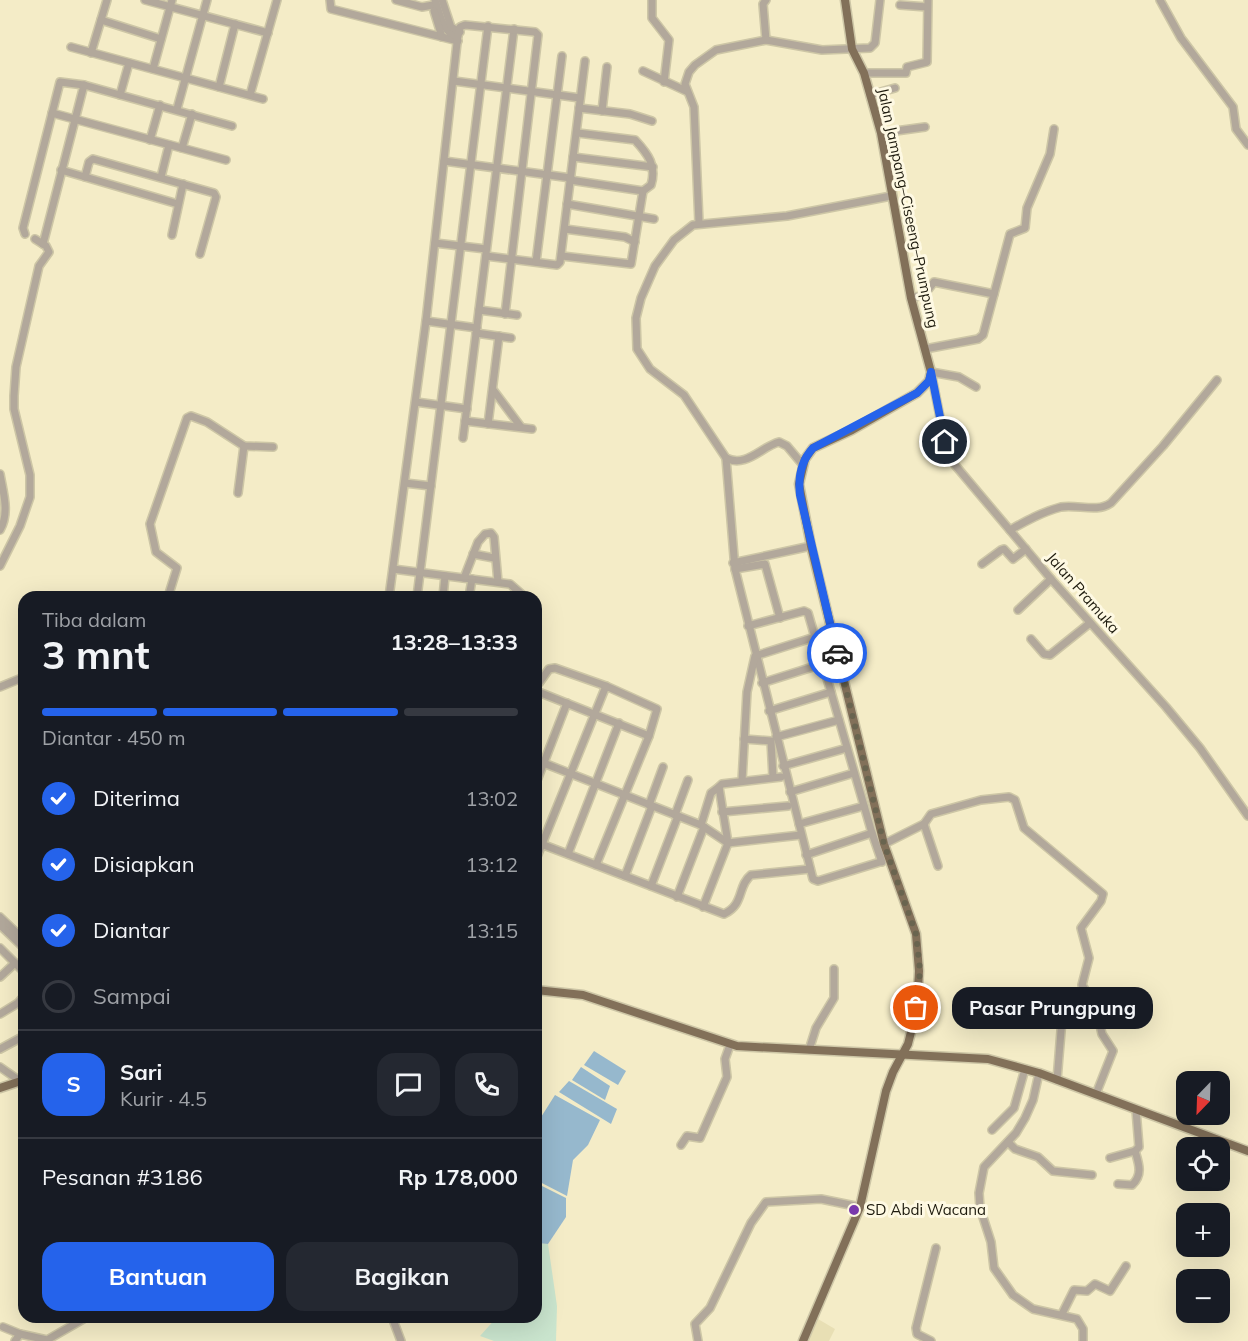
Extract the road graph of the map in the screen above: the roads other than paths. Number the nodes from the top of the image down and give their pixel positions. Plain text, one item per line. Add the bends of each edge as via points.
1 (107, 0) edge
2 (145, 0) edge
3 (207, 0) edge
4 (275, 0) edge
5 (330, 0) edge
6 (396, 0) edge
7 (442, 0) edge
8 (652, 0) edge
9 (766, 0) edge
10 (845, 0) edge
11 (880, 0) edge
12 (1160, 0) edge
13 (433, 2) edge
14 (171, 3) edge
15 (927, 3) edge
16 (900, 5) dead end
17 (203, 16) junction
18 (101, 20) junction
19 (235, 24) junction
20 (488, 26) junction
21 (514, 30) junction
22 (268, 33) junction
23 (442, 37) junction
24 (459, 37) junction
25 (162, 39) junction
26 (766, 40) junction
27 (70, 47) dead end
28 (852, 49) junction
29 (91, 53) junction
30 (562, 56) dead end
31 (585, 61) dead end
32 (129, 63) junction
33 (608, 67) dead end
34 (153, 69) junction
35 (643, 70) dead end
36 (864, 73) junction
37 (186, 78) junction
38 (454, 81) junction
39 (664, 82) junction
40 (84, 85) junction
41 (480, 85) junction
42 (219, 87) junction
43 (895, 88) dead end
44 (506, 89) junction
45 (686, 90) junction
46 (532, 92) junction
47 (120, 95) junction
48 (250, 95) junction
49 (557, 95) junction
50 (870, 95) junction
51 (580, 98) junction
52 (263, 99) dead end
53 (160, 105) junction
54 (579, 108) junction
55 (177, 110) junction
56 (602, 111) junction
57 (52, 113) junction
58 (192, 114) junction
59 (75, 120) junction
60 (652, 121) dead end
61 (232, 126) dead end
62 (925, 127) dead end
63 (1054, 129) dead end
64 (578, 133) junction
65 (881, 133) junction
66 (150, 140) junction
67 (169, 145) junction
68 (1248, 145) edge
69 (182, 148) junction
70 (573, 157) junction
71 (226, 160) dead end
72 (444, 161) junction
73 (471, 164) junction
74 (496, 167) junction
75 (653, 167) junction
76 (61, 170) junction
77 (522, 170) junction
78 (547, 175) junction
79 (86, 177) junction
80 (161, 177) junction
81 (571, 179) junction
82 (183, 184) junction
83 (643, 191) junction
84 (891, 196) junction
85 (178, 204) junction
86 (567, 204) junction
87 (639, 215) junction
88 (654, 219) dead end
89 (699, 223) junction
90 (566, 229) junction
91 (25, 234) dead end
92 (172, 235) dead end
93 (35, 239) dead end
94 (635, 242) junction
95 (435, 243) junction
96 (43, 244) junction
97 (460, 246) junction
98 (486, 252) junction
99 (200, 254) dead end
100 (562, 256) junction
101 (511, 259) junction
102 (536, 262) junction
103 (993, 294) junction
104 (911, 298) junction
105 (479, 310) junction
106 (505, 314) junction
107 (517, 315) dead end
108 (426, 321) junction
109 (451, 325) junction
110 (476, 331) junction
111 (499, 336) junction
112 (511, 338) dead end
113 (925, 349) junction
114 (931, 372) junction
115 (1217, 380) dead end
116 (976, 387) dead end
117 (494, 391) junction
118 (416, 402) junction
119 (441, 405) junction
120 (467, 409) junction
121 (465, 421) junction
122 (488, 424) junction
123 (521, 427) junction
124 (532, 429) dead end
125 (463, 438) dead end
126 (244, 446) junction
127 (273, 447) dead end
128 (726, 458) junction
129 (803, 465) junction
130 (0, 474) edge
131 (405, 483) junction
132 (431, 486) junction
133 (238, 493) dead end
134 (0, 530) edge
135 (1010, 530) junction
136 (811, 546) junction
137 (1026, 549) junction
138 (473, 554) junction
139 (494, 558) junction
140 (982, 564) dead end
141 (0, 566) edge
142 (734, 566) junction
143 (393, 569) junction
144 (420, 573) junction
145 (445, 576) junction
146 (468, 578) junction
147 (1051, 579) junction
148 (498, 582) junction
149 (170, 591) edge
150 (389, 591) edge
151 (418, 591) edge
152 (444, 591) edge
153 (469, 591) edge
154 (519, 591) edge
155 (1018, 610) dead end
156 (780, 618) junction
157 (1090, 622) junction
158 (748, 626) junction
159 (815, 638) junction
160 (1031, 639) dead end
161 (755, 656) junction
162 (822, 664) junction
163 (542, 679) edge
164 (18, 680) edge
165 (762, 683) junction
166 (606, 686) junction
167 (0, 687) edge
168 (542, 690) edge
169 (831, 692) junction
170 (567, 703) junction
171 (769, 711) junction
172 (594, 713) junction
173 (839, 720) junction
174 (619, 723) junction
175 (649, 736) junction
176 (776, 737) junction
177 (744, 739) junction
178 (847, 748) junction
179 (542, 756) edge
180 (542, 763) edge
181 (783, 766) junction
182 (663, 767) dead end
183 (854, 773) junction
184 (569, 774) junction
185 (688, 780) dead end
186 (742, 781) junction
187 (595, 784) junction
188 (719, 787) junction
189 (790, 792) junction
190 (623, 795) junction
191 (651, 805) junction
192 (788, 806) dead end
193 (864, 806) junction
194 (722, 812) junction
195 (676, 815) junction
196 (1248, 816) edge
197 (799, 824) junction
198 (924, 824) junction
199 (703, 826) junction
200 (872, 833) junction
201 (542, 834) edge
202 (801, 834) junction
203 (728, 843) junction
204 (542, 844) edge
205 (884, 844) junction
206 (568, 854) junction
207 (806, 855) junction
208 (885, 861) junction
209 (596, 865) junction
210 (938, 866) dead end
211 (810, 869) junction
212 (625, 876) junction
213 (651, 886) junction
214 (677, 897) junction
215 (703, 907) junction
216 (0, 917) edge
217 (0, 925) edge
218 (18, 934) edge
219 (18, 942) edge
220 (0, 948) edge
221 (15, 963) junction
222 (18, 966) edge
223 (834, 969) dead end
224 (0, 977) edge
225 (542, 991) edge
226 (18, 1003) edge
227 (0, 1014) edge
228 (1062, 1019) dead end
229 (18, 1039) edge
230 (730, 1045) junction
231 (0, 1049) edge
232 (809, 1050) junction
233 (902, 1054) junction
234 (0, 1067) edge
235 (1024, 1068) junction
236 (1039, 1073) junction
237 (18, 1078) edge
238 (1057, 1080) junction
239 (18, 1081) edge
240 (0, 1088) edge
241 (1096, 1094) junction
242 (1136, 1110) junction
243 (992, 1130) dead end
244 (1008, 1142) junction
245 (681, 1145) dead end
246 (1248, 1150) edge
247 (1135, 1151) junction
248 (1110, 1158) dead end
249 (1092, 1175) dead end
250 (1118, 1184) dead end
251 (860, 1207) junction
252 (936, 1248) dead end
253 (1126, 1266) dead end
254 (1062, 1314) junction
255 (77, 1323) edge
256 (394, 1323) edge
257 (3, 1327) dead end
258 (20, 1334) junction
259 (15, 1341) edge
260 (401, 1341) edge
261 (698, 1341) edge
262 (803, 1341) edge
263 (931, 1341) edge
264 (1083, 1341) edge

1 - 18 street
2 - 14 street
3 - 17 street
4 - 22 street
5 - 23 street via 331,9
6 - 13 street via 422,7
7 - 24 street via 451,27
8 - 39 street via 652,18 669,40
9 - 26 street
10 - 28 main road, Jalan Jampang–Ciseeng–Prumpung
11 - 28 street via 873,46
12 - 68 street via 1181,39 1233,107 1236,129
13 - 23 street
13 - 24 street via 445,28
14 - 17 street
14 - 25 street
15 - 16 street
15 - 36 street via 927,62 907,67 906,73
17 - 19 street
17 - 37 street
18 - 25 street
18 - 29 street
19 - 22 street
19 - 42 street
20 - 21 street
20 - 24 street via 465,25 460,27
20 - 41 street
21 - 44 street
21 - 46 street via 538,35
22 - 48 street
23 - 24 street
24 - 38 street
25 - 34 street
26 - 28 street via 810,49
26 - 45 street via 708,53 688,72
27 - 29 street
28 - 36 main road, Jalan Jampang–Ciseeng–Prumpung
29 - 32 street
30 - 49 street
31 - 51 street
32 - 34 street
32 - 47 street
33 - 56 street
34 - 37 street
35 - 39 street
36 - 50 main road, Jalan Jampang–Ciseeng–Prumpung
37 - 42 street
37 - 55 street
38 - 41 street
38 - 72 street
39 - 45 street
40 - 47 street
40 - 57 street via 60,82
40 - 59 street
41 - 44 street
41 - 73 street
42 - 48 street
43 - 50 street
44 - 46 street
44 - 74 street
45 - 89 street via 694,107
46 - 49 street
46 - 77 street
47 - 53 street
48 - 52 street
49 - 51 street
49 - 78 street
50 - 65 main road, Jalan Jampang–Ciseeng–Prumpung
51 - 54 street
53 - 55 street
53 - 66 street
54 - 56 street
54 - 64 street
55 - 58 street
56 - 60 street
57 - 59 street
57 - 91 street via 23,228
58 - 61 street
58 - 69 street
59 - 66 street
59 - 76 street
62 - 65 street
63 - 103 street via 1050,154 1027,208 1025,228 1009,236
64 - 70 street
64 - 75 street via 635,140 646,151
65 - 84 main road, Jalan Jampang–Ciseeng–Prumpung
66 - 67 street
67 - 69 street
67 - 80 street
69 - 71 street
70 - 75 street
70 - 81 street
72 - 73 street
72 - 95 street
73 - 74 street
73 - 97 street
74 - 77 street
74 - 98 street
75 - 83 street via 651,185
76 - 79 street
76 - 96 street
77 - 78 street
77 - 101 street
78 - 81 street
78 - 102 street
79 - 80 street via 93,159
79 - 85 street
80 - 82 street
81 - 83 street
81 - 86 street
82 - 85 street
82 - 99 street via 216,195
83 - 87 street
84 - 89 street via 787,216
84 - 104 main road, Jalan Jampang–Ciseeng–Prumpung
85 - 92 street
86 - 87 street
86 - 90 street
87 - 88 street
87 - 94 street
89 - 128 street via 674,240 655,266 641,298 635,333 640,355 650,369 684,395
90 - 94 street via 625,237
90 - 100 street
93 - 96 street
94 - 100 street via 633,261 628,266
95 - 97 street
95 - 108 street
96 - 141 street via 49,252 39,266 15,367 14,409 30,475 30,497
97 - 98 street
97 - 109 street
98 - 101 street
98 - 105 street
100 - 102 street via 559,264
101 - 102 street
101 - 106 street
103 - 104 street via 937,282 922,296
103 - 113 street via 983,335
104 - 113 main road, Jalan Jampang–Ciseeng–Prumpung
105 - 106 street
105 - 110 street
106 - 107 street
108 - 109 street
108 - 118 street
109 - 110 street
109 - 119 street
110 - 111 street
110 - 120 street
111 - 112 street
111 - 117 street
113 - 114 main road, Jalan Jampang–Ciseeng–Prumpung
114 - 116 street via 959,377
114 - 129 main road via 926,386 813,448
114 - 135 street, Jalan Pramuka via 945,442 955,465
115 - 135 street via 1107,506 1062,507
117 - 122 street
117 - 123 street
118 - 119 street
118 - 131 street
119 - 120 street
119 - 132 street
120 - 121 street
121 - 122 street
121 - 125 street
122 - 123 street
123 - 124 street
126 - 127 street
126 - 133 street
126 - 149 street via 202,419 187,418 150,524 156,552 177,568
128 - 129 street via 746,459 779,442
128 - 142 street
129 - 136 main road via 800,495
130 - 134 street via 5,501
131 - 132 street
131 - 143 street
132 - 144 street
135 - 137 street, Jalan Pramuka
136 - 142 street
136 - 205 main road
137 - 140 street via 1013,559 1001,550
137 - 147 street, Jalan Pramuka
138 - 139 street
138 - 139 street via 478,542 491,533
138 - 146 street
139 - 148 street
142 - 156 street via 765,564
142 - 158 street
143 - 144 street
143 - 150 street
144 - 145 street
144 - 151 street
145 - 146 street
145 - 152 street
146 - 148 street
146 - 153 street
147 - 155 street
147 - 157 street, Jalan Pramuka
148 - 154 street
156 - 158 street
156 - 159 street via 806,611
157 - 160 street via 1050,655 1044,654
157 - 196 street, Jalan Pramuka via 1180,723
158 - 161 street
159 - 161 street
159 - 162 street
161 - 165 street
161 - 177 street via 747,692
162 - 165 street
162 - 169 street
163 - 166 street via 549,669 555,668
164 - 167 street
165 - 171 street
166 - 172 street
166 - 175 street via 655,706 657,712
168 - 170 street
169 - 171 street
169 - 173 street
170 - 172 street
170 - 179 street
171 - 176 street
172 - 174 street
172 - 184 street
173 - 176 street
173 - 178 street
174 - 175 street
174 - 187 street
175 - 190 street
176 - 181 street
177 - 186 street
177 - 186 street via 771,741 777,777
178 - 181 street
178 - 183 street
180 - 184 street
181 - 189 street
182 - 191 street
183 - 189 street
183 - 193 street
184 - 187 street
184 - 201 street
185 - 195 street
186 - 188 street
187 - 190 street
187 - 206 street
188 - 194 street
188 - 199 street via 711,792
189 - 197 street
190 - 191 street
190 - 209 street
191 - 195 street
191 - 212 street
192 - 194 street
193 - 197 street
193 - 200 street
194 - 203 street
195 - 199 street
195 - 213 street
197 - 202 street
198 - 205 street
198 - 210 street
198 - 241 street via 931,814 981,800 1012,798 1024,828 1103,894 1080,928 1089,958 1082,985 1096,1007 1102,1034 1113,1051
199 - 203 street
199 - 214 street
200 - 207 street
200 - 208 street
202 - 203 street
202 - 207 street
203 - 215 street
204 - 206 street
205 - 208 main road
206 - 209 street
207 - 211 street
208 - 211 street via 818,881 813,879
208 - 233 main road via 911,915 920,971 916,1008
209 - 212 street
211 - 215 street via 751,875 739,902 727,913
212 - 213 street
213 - 214 street
214 - 215 street
216 - 218 street
217 - 219 street
220 - 221 street
221 - 222 street
221 - 224 street
223 - 232 street via 834,998 816,1028
225 - 230 main road via 583,994
226 - 227 street
228 - 238 street
229 - 231 street
230 - 232 main road
230 - 245 street via 725,1059 727,1077 700,1137 687,1136
232 - 233 main road
233 - 235 main road via 979,1057
233 - 251 main road via 886,1091
234 - 237 street
235 - 236 main road
235 - 243 street via 1014,1108
236 - 238 main road
236 - 244 street via 1029,1109
238 - 241 main road
239 - 240 main road
241 - 242 main road
242 - 246 main road
242 - 247 street via 1139,1147
244 - 249 street via 1015,1149 1038,1157 1053,1171
244 - 254 street via 984,1167 979,1193 994,1268 1018,1301 1033,1309
247 - 248 street
247 - 250 street via 1140,1165 1137,1180 1132,1185
251 - 261 street via 821,1199 766,1203 751,1223 710,1308 695,1324
251 - 262 main road
252 - 263 street via 916,1328 917,1334
253 - 254 street via 1110,1291 1095,1284 1087,1291 1074,1290
254 - 264 street via 1073,1316 1080,1323
255 - 258 street via 52,1339
256 - 260 street
257 - 258 street
258 - 259 street

